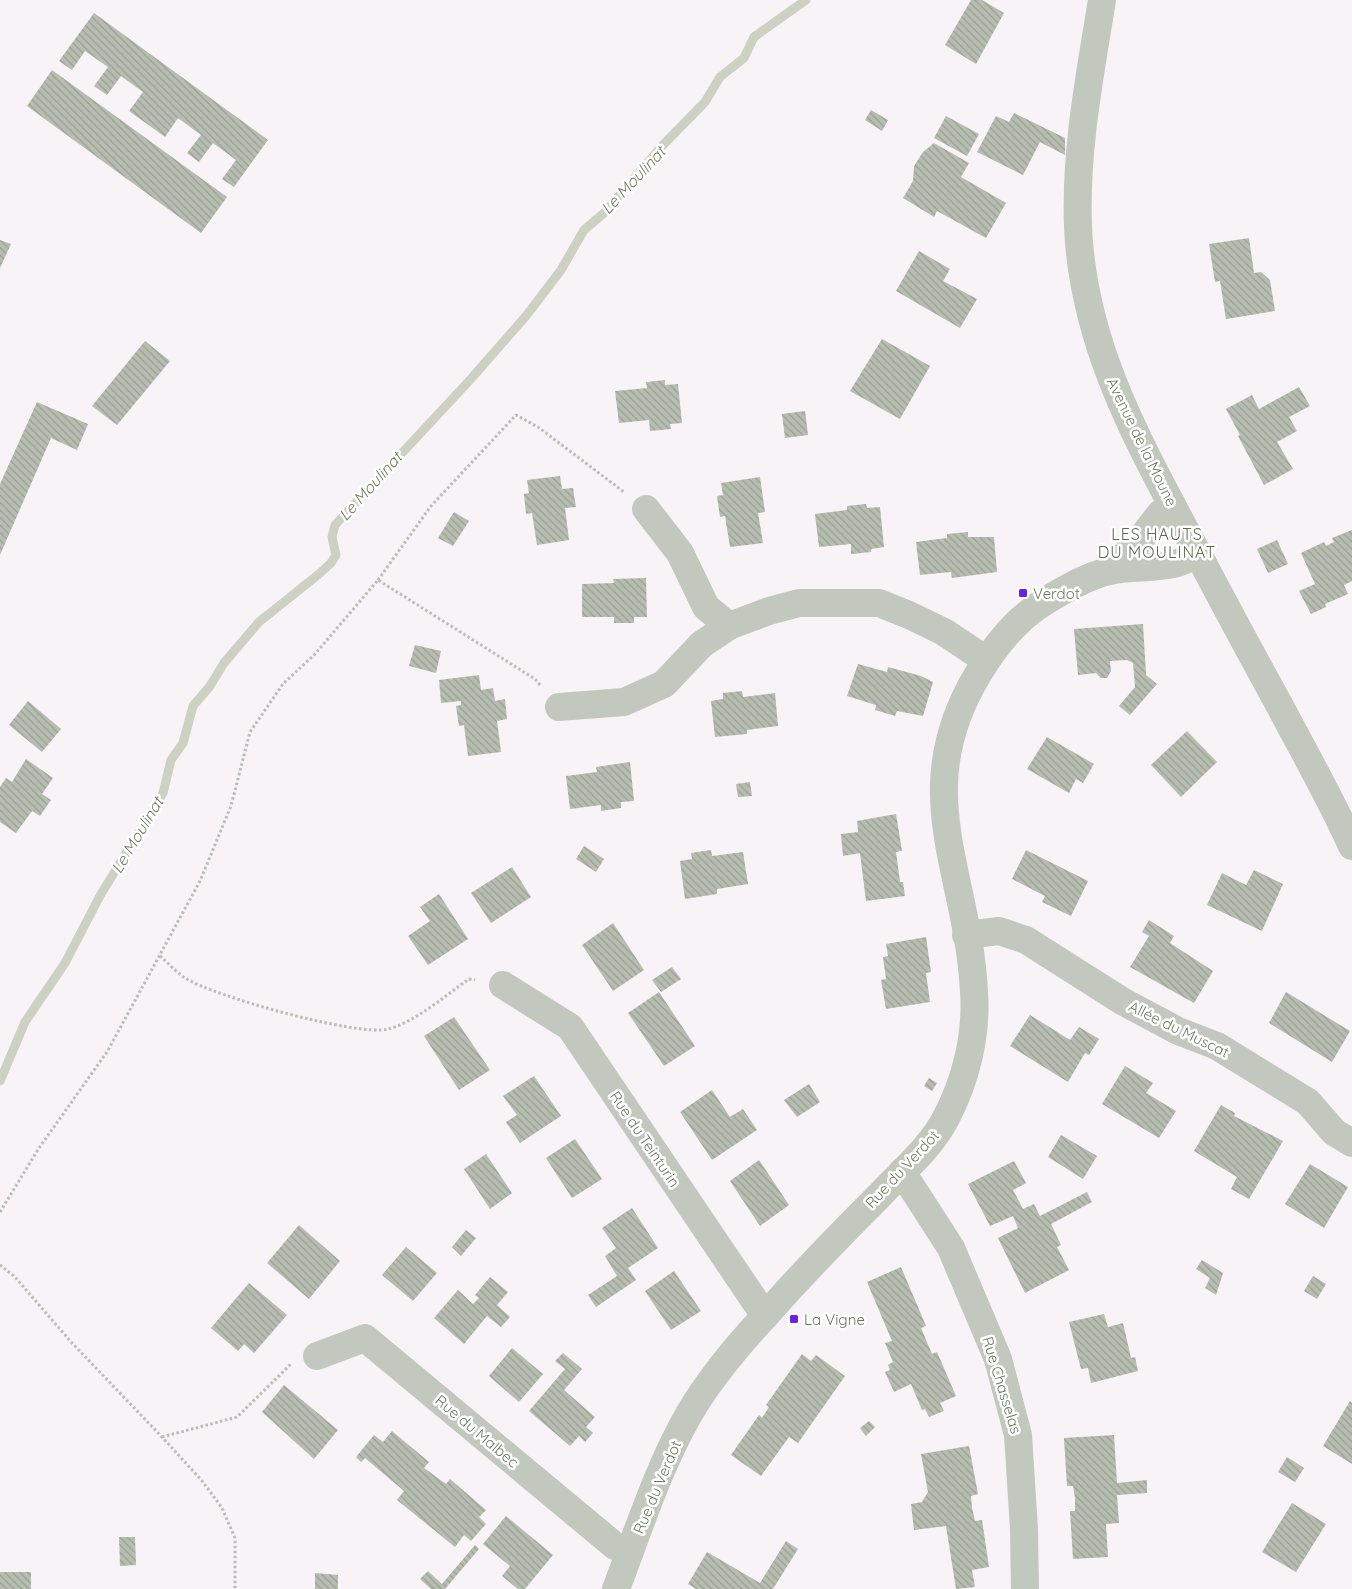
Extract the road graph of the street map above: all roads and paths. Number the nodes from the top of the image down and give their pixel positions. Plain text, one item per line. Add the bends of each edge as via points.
1 (1102, 0) edge
2 (1172, 505) junction
3 (646, 509) joint
4 (1198, 554) junction
5 (1108, 571) junction
6 (378, 580) junction
7 (729, 626) junction
8 (986, 660) junction
9 (559, 707) joint
10 (1352, 846) edge
11 (966, 934) junction
12 (160, 956) junction
13 (503, 985) joint
14 (1352, 1143) edge
15 (902, 1172) junction
16 (0, 1212) edge
17 (0, 1265) edge
18 (764, 1316) junction
19 (317, 1356) joint
20 (162, 1437) junction
21 (630, 1551) junction
22 (235, 1589) edge
23 (616, 1589) edge
24 (1025, 1589) edge

1 - 2 street, Avenue de la Moune via 1081,138 1078,228 1083,270 1089,307 1108,374
2 - 4 street, Avenue de la Moune
2 - 5 street, Rue du Verdot
3 - 6 path via 516,415 431,506
3 - 7 street via 680,553 706,607
4 - 5 street, Rue du Verdot via 1176,564
4 - 10 street, Avenue de la Moune
5 - 8 street, Rue du Verdot via 1042,603 1019,621
6 - 9 path via 535,679
6 - 12 path via 315,654 283,684 250,732 231,806 200,881
7 - 8 street via 799,603 879,603 944,632
7 - 9 street via 702,644 664,684 624,702
8 - 11 street, Rue du Verdot via 968,690 956,720 946,753 943,788 946,832
11 - 14 street, Allée du Muscat via 999,931 1026,940 1122,1001 1178,1031 1217,1046 1300,1097 1334,1132
11 - 15 street, Rue du Verdot via 974,992 974,1026 964,1074 937,1134
12 - 13 path via 184,978 208,990 339,1026 385,1030 400,1025 469,979
12 - 16 path via 106,1052 39,1148
13 - 18 street, Rue du Teinturin via 570,1027
15 - 18 street, Rue du Verdot
15 - 24 street, Rue Chasselas via 951,1248 998,1359 1018,1435
17 - 20 path via 14,1276 72,1343
18 - 21 street, Rue du Verdot via 717,1372 689,1415
19 - 20 path via 294,1361 237,1418
19 - 21 street, Rue du Malbec via 365,1338 615,1546
20 - 22 path via 222,1508 235,1538
21 - 23 street, Rue du Verdot

